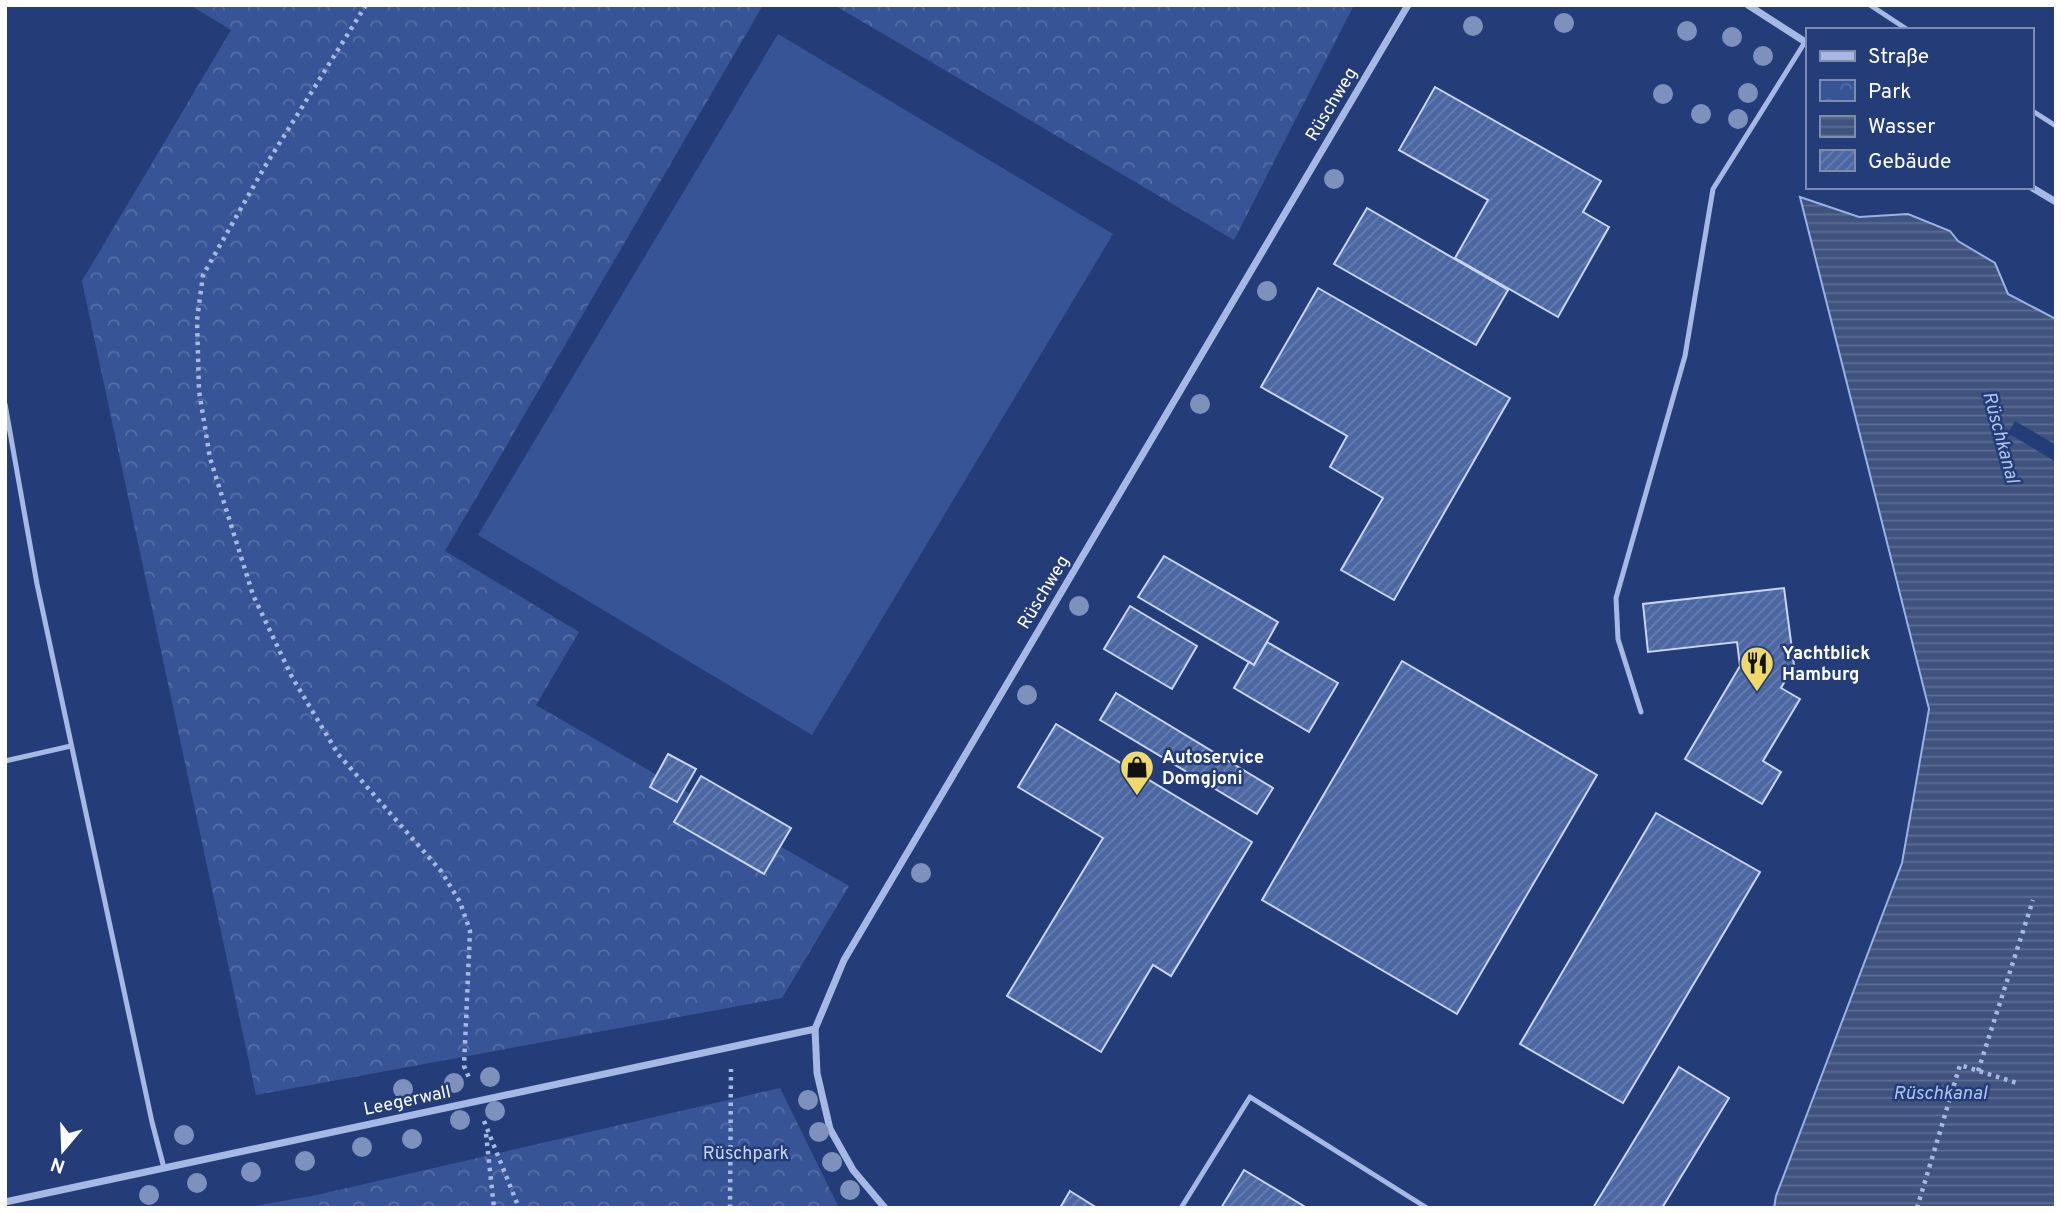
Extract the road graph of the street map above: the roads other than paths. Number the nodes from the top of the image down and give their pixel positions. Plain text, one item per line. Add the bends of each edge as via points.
1 (1408, 5) edge
2 (1748, 5) edge
3 (1870, 5) edge
4 (1905, 28) edge
5 (1806, 43) edge
6 (2033, 111) edge
7 (2056, 126) edge
8 (2033, 188) edge
9 (2056, 202) edge
10 (5, 404) edge
11 (1641, 712) dead end
12 (71, 746) junction
13 (5, 761) edge
14 (815, 1029) junction
15 (164, 1168) junction
16 (5, 1202) edge
17 (885, 1208) edge
18 (1181, 1208) edge
19 (1427, 1208) edge

1 - 14 street, Rüschweg via 844,960
2 - 5 street
3 - 4 lane
5 - 11 lane via 1713,189 1685,356 1616,598 1618,639
6 - 7 lane
8 - 9 street
10 - 12 lane
12 - 13 lane
12 - 15 lane
14 - 15 street, Leegerwall
14 - 17 street, Rüschweg via 817,1073 830,1129 853,1170
15 - 16 street, Leegerwall
18 - 19 lane via 1250,1097

